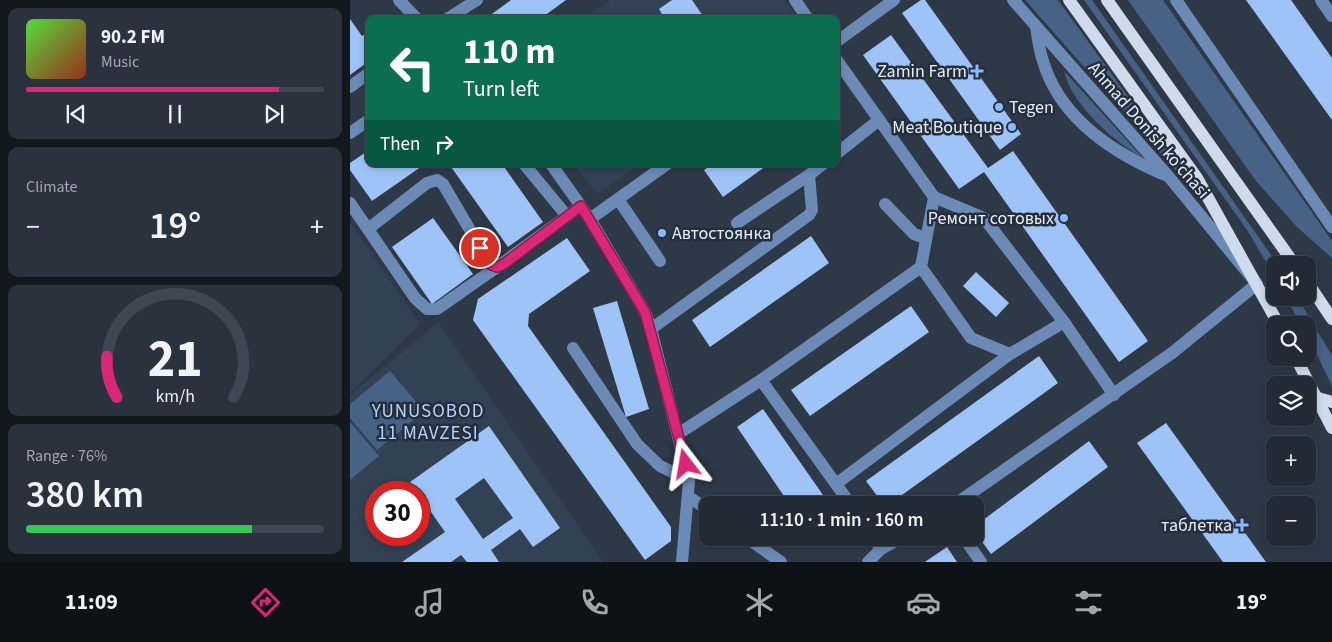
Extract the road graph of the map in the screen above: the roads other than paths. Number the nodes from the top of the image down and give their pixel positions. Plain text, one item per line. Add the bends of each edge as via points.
1 (399, 0) edge
2 (477, 0) edge
3 (795, 0) edge
4 (894, 0) edge
5 (1013, 0) edge
6 (1069, 0) edge
7 (1107, 0) edge
8 (1176, 0) edge
9 (1321, 0) edge
10 (413, 15) edge
11 (453, 15) edge
12 (805, 15) edge
13 (1332, 16) edge
14 (1036, 27) junction
15 (840, 39) edge
16 (840, 65) edge
17 (365, 76) edge
18 (350, 87) edge
19 (879, 120) junction
20 (365, 123) edge
21 (350, 134) edge
22 (840, 151) edge
23 (526, 167) edge
24 (553, 167) edge
25 (662, 167) edge
26 (819, 167) edge
27 (809, 175) junction
28 (1169, 177) junction
29 (934, 197) junction
30 (618, 199) junction
31 (350, 203) edge
32 (885, 204) dead end
33 (581, 206) junction
34 (567, 216) junction
35 (590, 219) junction
36 (737, 223) dead end
37 (1332, 227) edge
38 (368, 229) junction
39 (925, 238) junction
40 (1289, 256) edge
41 (660, 261) dead end
42 (497, 267) junction
43 (921, 268) junction
44 (1257, 284) junction
45 (1316, 294) edge
46 (1274, 316) edge
47 (1332, 319) edge
48 (1064, 322) junction
49 (650, 330) junction
50 (573, 348) dead end
51 (1010, 354) junction
52 (1300, 366) edge
53 (761, 380) junction
54 (1114, 395) junction
55 (1318, 398) junction
56 (1332, 402) edge
57 (1332, 428) edge
58 (678, 434) junction
59 (689, 480) junction
60 (836, 484) junction
61 (844, 496) edge
62 (967, 496) edge
63 (689, 497) junction
64 (699, 504) edge
65 (758, 546) edge
66 (879, 546) edge
67 (886, 546) edge
68 (970, 546) edge
69 (881, 549) junction
70 (682, 562) edge
71 (781, 562) edge
72 (868, 562) edge
73 (981, 562) edge

1 - 10 street
2 - 11 street
3 - 12 street
4 - 15 street
5 - 14 street, Ahmad Donish ko'chasi
6 - 44 main road, Ahmad Donish ko'chasi via 1197,178
7 - 40 main road, Ahmad Donish ko'chasi
8 - 37 street
9 - 13 street
14 - 28 street, Ahmad Donish ko'chasi
14 - 28 street via 1043,62 1079,121 1116,152
16 - 19 street
17 - 18 street
19 - 22 street
19 - 29 street
20 - 21 street
23 - 34 street
24 - 33 street
25 - 30 street
26 - 27 street
27 - 36 street
27 - 49 street via 812,210 809,215
28 - 44 street, Ahmad Donish ko'chasi
29 - 39 street
29 - 48 street via 984,218
30 - 35 street
30 - 41 street
31 - 38 street
32 - 39 street via 914,234
33 - 34 street
33 - 35 street
34 - 42 street
35 - 49 street via 645,312
38 - 42 street via 415,298 427,309 437,309
38 - 42 street via 427,183 437,180 443,184 490,264
39 - 43 street
43 - 51 street via 971,338
43 - 53 street
44 - 46 main road, Ahmad Donish ko'chasi
44 - 54 street
45 - 47 main road
48 - 51 street
48 - 54 street
49 - 58 street
50 - 59 street via 637,444 660,466
51 - 60 street
52 - 55 main road
53 - 58 street
53 - 60 street
54 - 62 street
55 - 56 main road
55 - 57 main road
58 - 59 street
59 - 63 street
60 - 61 street
63 - 64 street
63 - 70 street
65 - 71 street
66 - 69 street
67 - 69 street
68 - 73 street
69 - 72 street

